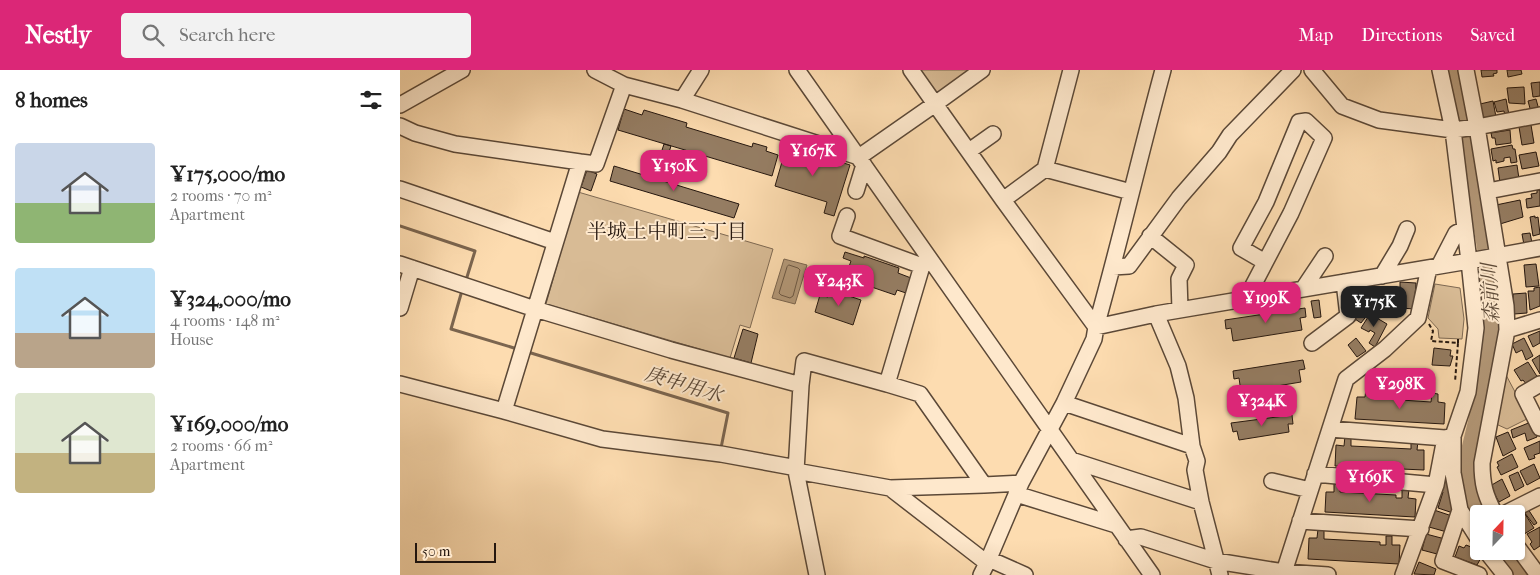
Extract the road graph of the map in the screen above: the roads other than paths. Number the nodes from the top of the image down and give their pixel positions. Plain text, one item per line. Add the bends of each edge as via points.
1 (462, 70) edge
2 (595, 70) edge
3 (701, 70) edge
4 (797, 70) edge
5 (912, 70) edge
6 (982, 70) edge
7 (1071, 70) edge
8 (1163, 70) edge
9 (1293, 70) edge
10 (1312, 70) edge
11 (1440, 70) edge
12 (1466, 70) edge
13 (624, 85) junction
14 (682, 100) junction
15 (935, 104) junction
16 (400, 105) edge
17 (1540, 115) edge
18 (400, 126) edge
19 (1477, 127) junction
20 (1453, 130) junction
21 (993, 134) dead end
22 (969, 151) junction
23 (862, 161) junction
24 (580, 162) junction
25 (1045, 169) junction
26 (1540, 181) edge
27 (400, 190) edge
28 (856, 191) dead end
29 (1130, 192) junction
30 (1488, 192) junction
31 (1003, 200) junction
32 (848, 216) dead end
33 (1407, 229) dead end
34 (1465, 229) junction
35 (1150, 236) junction
36 (555, 242) junction
37 (1540, 248) edge
38 (1498, 255) junction
39 (1325, 256) dead end
40 (1469, 261) junction
41 (1265, 262) junction
42 (926, 263) junction
43 (406, 266) edge
44 (1113, 267) junction
45 (1434, 267) junction
46 (1382, 276) junction
47 (1344, 282) junction
48 (1303, 289) junction
49 (1246, 299) junction
50 (400, 308) edge
51 (535, 310) junction
52 (1180, 310) junction
53 (1156, 314) junction
54 (1540, 320) edge
55 (1096, 327) junction
56 (1507, 330) junction
57 (1312, 343) dead end
58 (400, 384) edge
59 (887, 384) junction
60 (1540, 384) edge
61 (800, 385) junction
62 (1064, 403) junction
63 (504, 410) junction
64 (1540, 428) edge
65 (1330, 429) junction
66 (1049, 431) junction
67 (1449, 437) junction
68 (1192, 446) junction
69 (1071, 460) junction
70 (797, 470) junction
71 (1315, 474) junction
72 (1272, 481) dead end
73 (1436, 484) junction
74 (984, 486) junction
75 (890, 488) junction
76 (1019, 488) junction
77 (1310, 490) junction
78 (1540, 496) edge
79 (1200, 502) junction
80 (1490, 505) edge
81 (1522, 505) edge
82 (1460, 510) junction
83 (1300, 521) junction
84 (1116, 525) junction
85 (1470, 526) edge
86 (1421, 529) junction
87 (1126, 539) junction
88 (1525, 557) edge
89 (1493, 560) edge
90 (986, 566) edge
91 (1218, 568) edge
92 (1284, 572) junction
93 (817, 575) edge
94 (1025, 575) edge
95 (1152, 575) edge
96 (1321, 575) edge
97 (1403, 575) edge
98 (1479, 575) edge
99 (1505, 575) edge
100 (1538, 575) edge

1 - 16 street
2 - 13 street
3 - 14 street
4 - 23 street
5 - 15 street
6 - 15 street
7 - 25 street
8 - 29 street
9 - 35 street via 1230,135
10 - 20 street via 1342,106 1378,120
11 - 20 street
12 - 19 street
13 - 14 street
13 - 24 street via 596,164
14 - 23 street
15 - 22 street
15 - 23 street
17 - 19 street
18 - 24 street via 455,144
19 - 20 street
19 - 30 street
20 - 34 street
21 - 22 street
22 - 31 street
23 - 28 street
23 - 42 street
24 - 36 street
25 - 29 street
25 - 31 street
26 - 30 street
27 - 36 street
29 - 44 street
30 - 38 street
31 - 55 street
32 - 42 street via 840,236
33 - 46 street
34 - 40 street
34 - 45 street via 1456,233
35 - 44 street via 1129,266
35 - 52 street via 1186,264 1180,279
36 - 51 street
37 - 38 street
38 - 40 street
38 - 56 street
39 - 48 street
40 - 45 street
40 - 67 street via 1476,328 1468,392
41 - 41 street via 1324,138 1306,121 1299,122 1266,202 1241,248
41 - 49 street
42 - 59 street
42 - 66 street
43 - 50 street
43 - 51 street
44 - 55 street
45 - 46 street
45 - 65 street via 1418,318 1346,379
46 - 47 street
47 - 48 street
47 - 57 street via 1348,316
48 - 49 street
49 - 52 street
51 - 61 street
51 - 63 street
52 - 53 street
53 - 55 street
53 - 68 street via 1178,366
54 - 56 street
55 - 62 street via 1094,339
56 - 80 street via 1482,463 1482,482
58 - 63 street
59 - 61 street via 804,361
59 - 74 street via 920,394
60 - 64 street via 1523,394
61 - 70 street
62 - 66 street
62 - 68 street
63 - 70 street via 602,439 721,454
65 - 67 street
65 - 71 street
66 - 69 street
66 - 76 street
67 - 73 street
67 - 82 street
68 - 79 street via 1197,461 1195,470
69 - 79 street
69 - 84 street
70 - 75 street
70 - 93 street
71 - 73 street
71 - 77 street
72 - 77 street
73 - 86 street
74 - 75 street
74 - 76 street
75 - 90 street
76 - 84 street
76 - 90 street
77 - 83 street
78 - 81 street
79 - 91 street
82 - 85 street
82 - 98 street via 1444,561
83 - 86 street
83 - 92 street
84 - 87 street
86 - 97 street
87 - 91 street via 1140,537
87 - 95 street
88 - 100 street
89 - 99 street
90 - 94 street
91 - 92 street
92 - 96 street

